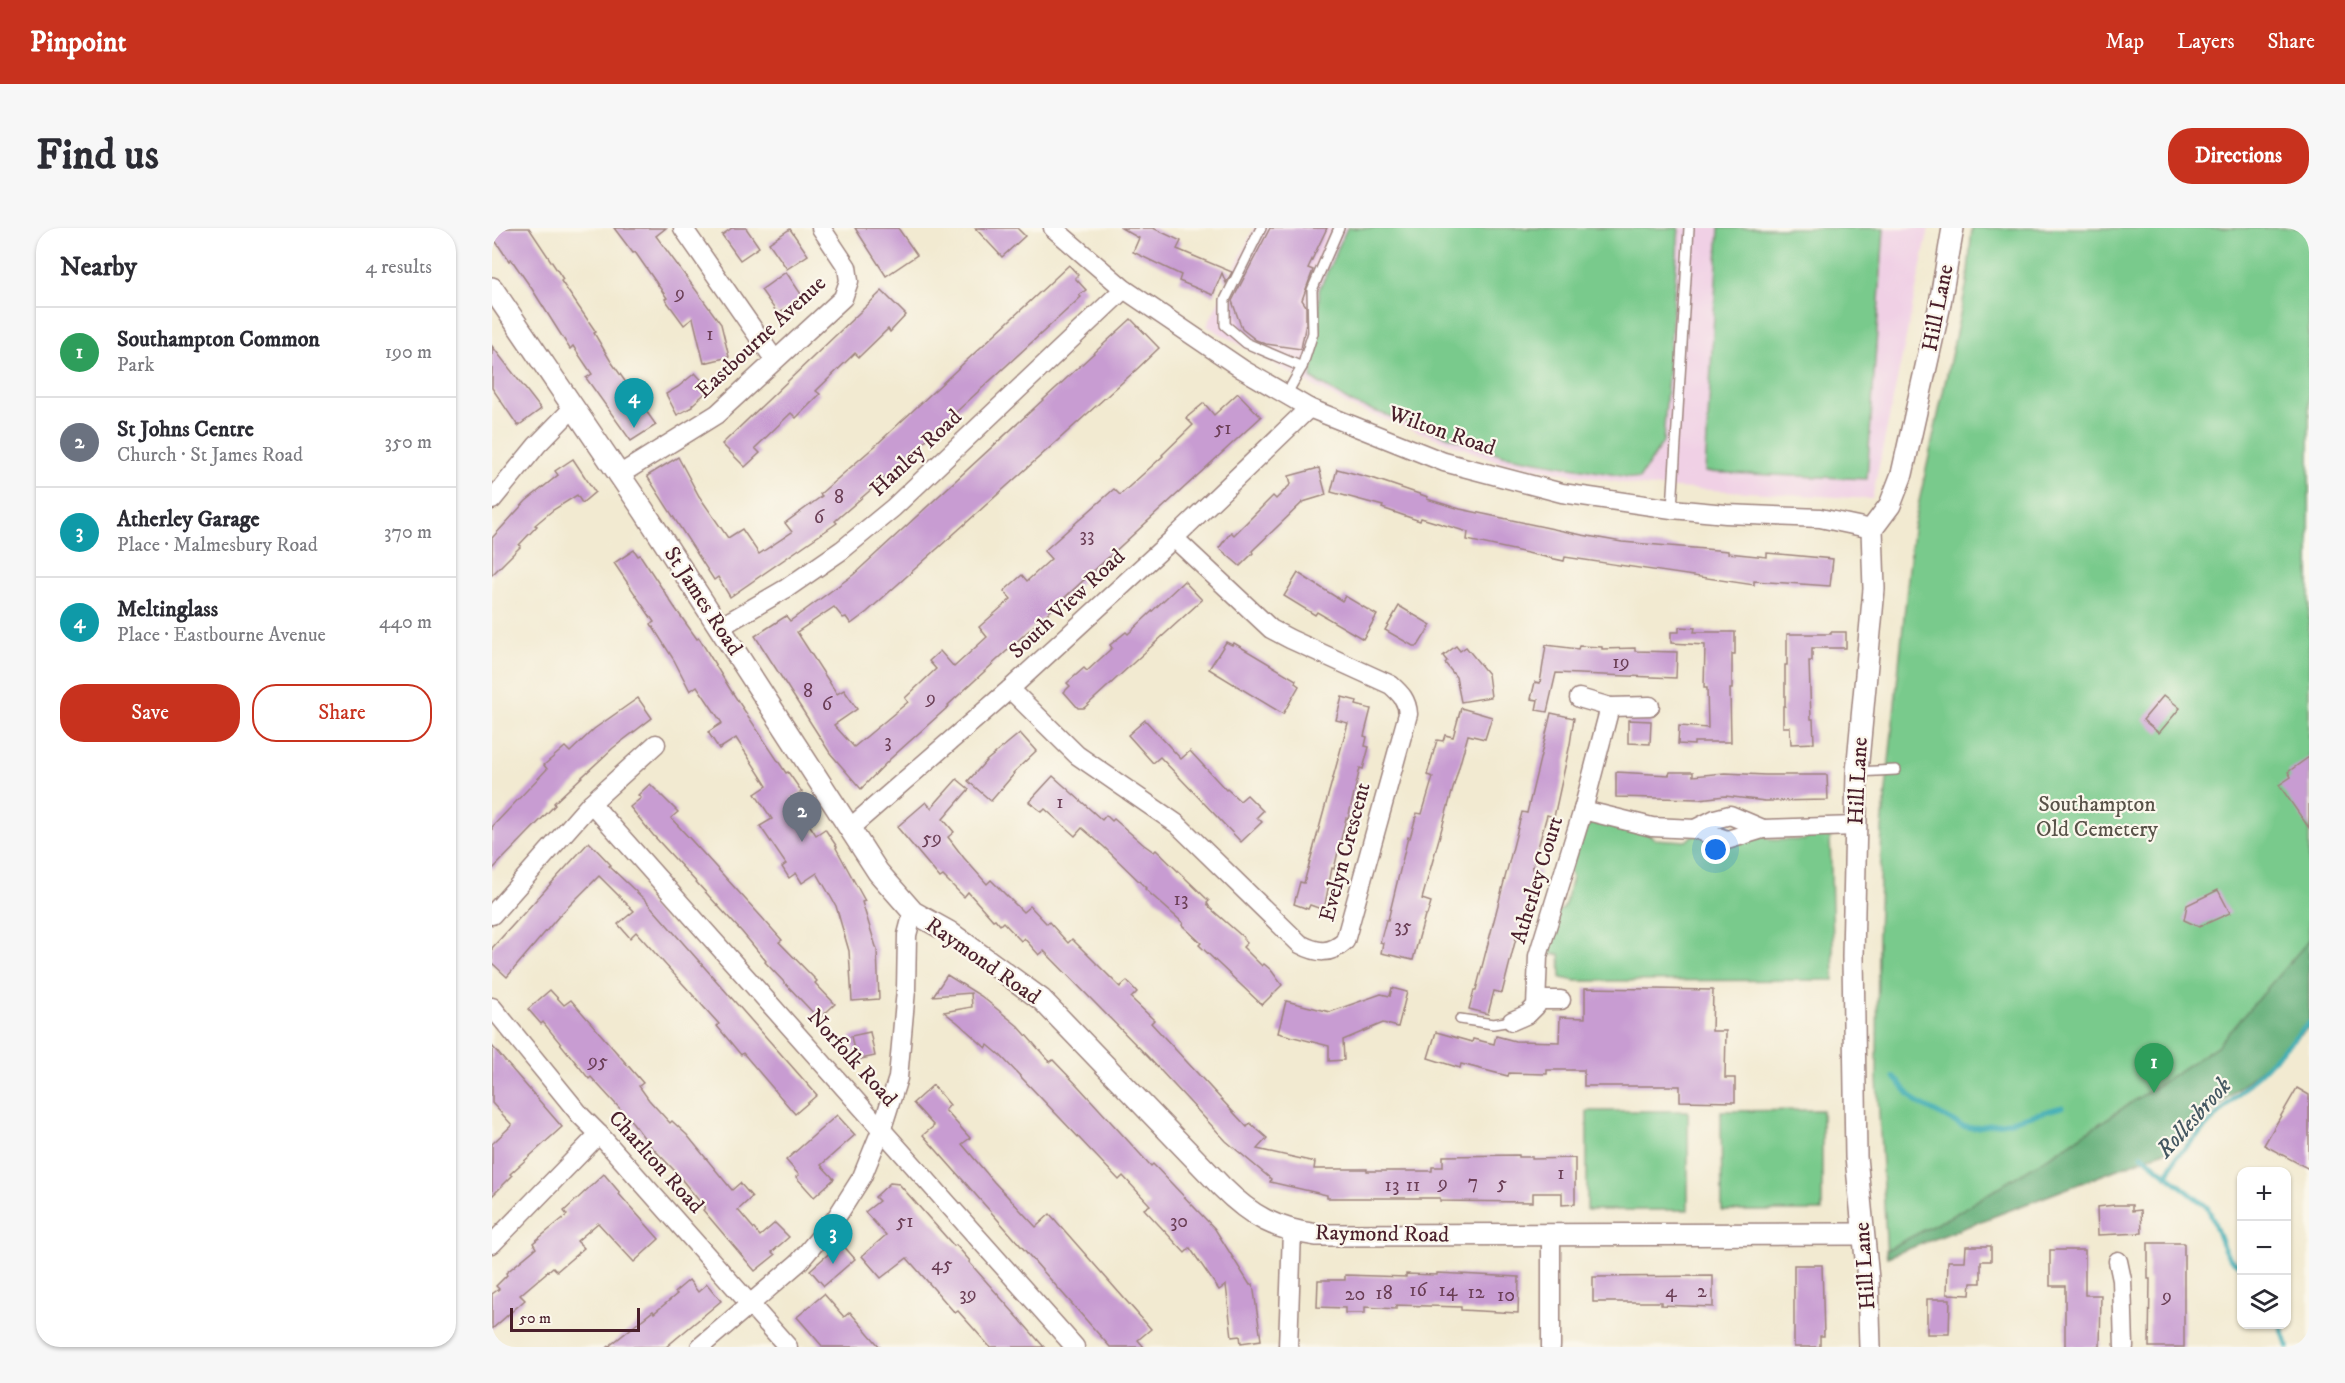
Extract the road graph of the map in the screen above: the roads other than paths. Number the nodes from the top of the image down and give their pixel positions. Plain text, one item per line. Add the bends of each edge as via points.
1 (683, 228) edge
2 (821, 228) edge
3 (1053, 228) edge
4 (1261, 228) edge
5 (1339, 228) edge
6 (1689, 228) edge
7 (1953, 228) edge
8 (492, 288) edge
9 (1124, 289) junction
10 (774, 359) junction
11 (1302, 367) junction
12 (1286, 395) junction
13 (574, 408) junction
14 (1309, 408) junction
15 (619, 475) junction
16 (493, 495) edge
17 (1672, 510) junction
18 (1872, 529) junction
19 (1174, 538) junction
20 (720, 627) junction
21 (1010, 689) junction
22 (1579, 698) dead end
23 (1650, 706) dead end
24 (1610, 707) junction
25 (656, 744) dead end
26 (1896, 770) dead end
27 (1857, 772) junction
28 (591, 803) junction
29 (1583, 810) junction
30 (1856, 826) junction
31 (850, 828) junction
32 (913, 912) junction
33 (492, 915) edge
34 (1538, 1000) junction
35 (1561, 1000) dead end
36 (492, 1007) edge
37 (1460, 1019) dead end
38 (1512, 1021) joint
39 (882, 1128) junction
40 (599, 1134) junction
41 (1292, 1231) junction
42 (1863, 1234) junction
43 (1551, 1236) junction
44 (492, 1244) edge
45 (2118, 1262) dead end
46 (750, 1303) junction
47 (700, 1347) edge
48 (788, 1347) edge
49 (1075, 1347) edge
50 (1288, 1347) edge
51 (1551, 1347) edge
52 (1870, 1347) edge
53 (2124, 1347) edge

1 - 10 street
2 - 10 street, Eastbourne Avenue via 847,267 849,281 843,298
3 - 9 street, Wilton Road
4 - 11 lane via 1226,300 1225,325 1246,343
5 - 11 lane via 1312,290 1313,333
6 - 17 lane
7 - 18 street, Hill Lane via 1902,474 1890,505
8 - 13 street, St James Road
9 - 12 street, Wilton Road
9 - 20 street, Hanley Road via 893,508 787,588
10 - 15 street, Eastbourne Avenue via 717,414
11 - 12 lane
12 - 14 street, Wilton Road
13 - 15 street, St James Road
13 - 16 street
14 - 17 street, Wilton Road via 1444,462 1562,493
14 - 19 street, South View Road
15 - 20 street, St James Road
17 - 18 street, Wilton Road via 1820,518
18 - 27 street, Hill Lane via 1874,588
19 - 21 street, South View Road
19 - 21 street, Evelyn Crescent via 1271,629 1391,685 1407,703 1408,714 1345,941 1324,952 1300,944 1177,824 1077,755
20 - 31 street, St James Road
21 - 31 street, South View Road
22 - 24 street
23 - 24 street
24 - 29 street, Atherley Court
25 - 28 street
26 - 27 lane
27 - 30 street, Hill Lane
28 - 33 street
28 - 39 street, Norfolk Road
29 - 30 street, Atherley Court via 1652,827 1695,829 1727,840 1763,829
29 - 34 street, Atherley Court via 1538,956
30 - 42 street, Hill Lane via 1854,1084
31 - 32 street, St James Road via 878,872
32 - 39 street via 906,941 898,1078
32 - 41 street, Raymond Road via 949,932 1042,1000 1235,1200 1270,1224
34 - 35 street
34 - 38 street via 1528,1014
36 - 40 street, Charlton Road
37 - 38 lane via 1493,1024
39 - 46 street via 862,1177 831,1225 799,1262
39 - 49 street, Norfolk Road
40 - 44 street
40 - 46 street, Charlton Road
41 - 43 street, Raymond Road via 1317,1235
41 - 50 street
42 - 43 street, Raymond Road
42 - 52 street, Hill Lane
43 - 51 street
45 - 53 street
46 - 47 street
46 - 48 street, Charlton Road

